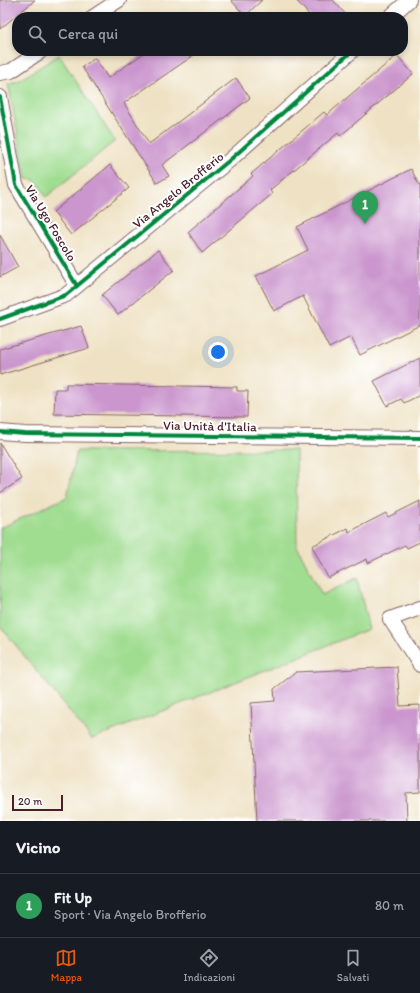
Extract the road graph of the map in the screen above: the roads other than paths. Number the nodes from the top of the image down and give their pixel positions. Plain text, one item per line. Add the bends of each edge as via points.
1 (119, 0) edge
2 (409, 0) edge
3 (101, 12) edge
4 (396, 12) edge
5 (34, 56) edge
6 (346, 56) edge
7 (0, 73) edge
8 (0, 97) edge
9 (77, 286) junction
10 (0, 319) edge
11 (0, 432) edge
12 (420, 438) edge
13 (420, 608) edge
14 (420, 665) edge

1 - 3 street
2 - 4 street
5 - 7 street via 12,71
6 - 9 street, Via Angelo Brofferio via 232,159
8 - 9 street, Via Ugo Foscolo via 16,185
9 - 10 street, Via Angelo Brofferio via 66,295
11 - 12 street, Via Unità d'Italia
13 - 14 street via 390,619

